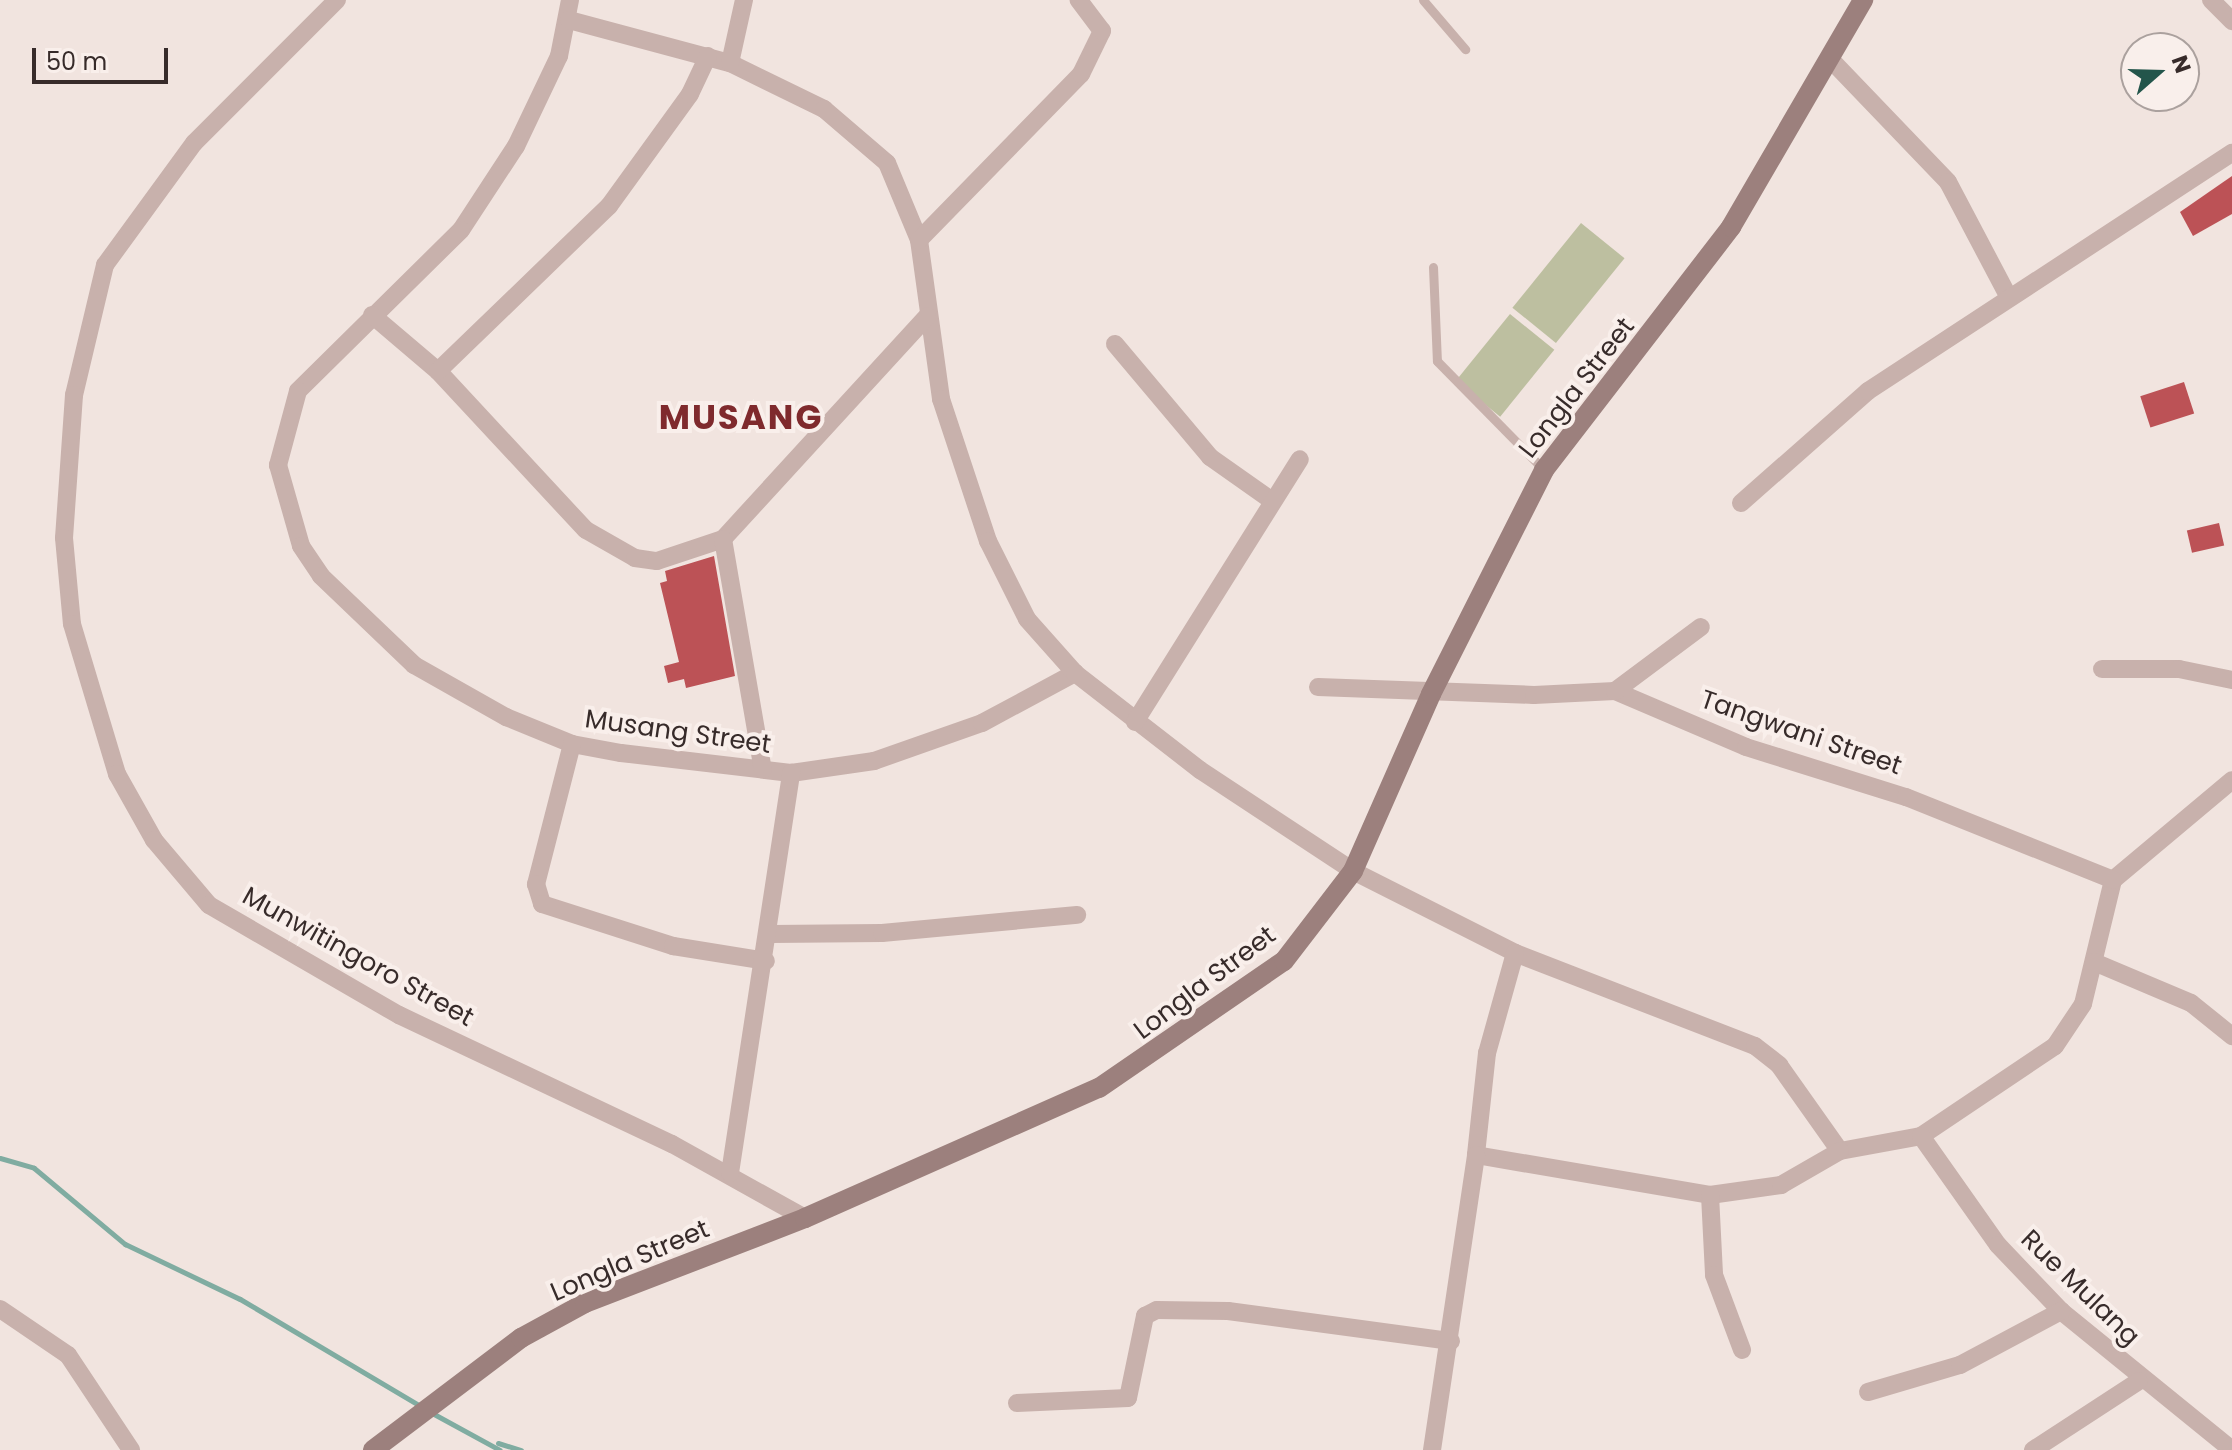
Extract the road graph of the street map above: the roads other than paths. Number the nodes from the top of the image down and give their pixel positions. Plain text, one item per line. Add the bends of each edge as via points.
1 (337, 0) edge
2 (570, 0) edge
3 (744, 0) edge
4 (1079, 0) edge
5 (1423, 0) edge
6 (1863, 0) edge
7 (2211, 0) edge
8 (569, 20) junction
9 (2232, 21) edge
10 (1465, 49) dead end
11 (708, 56) junction
12 (1833, 62) junction
13 (730, 63) junction
14 (2232, 153) edge
15 (919, 240) junction
16 (1433, 267) dead end
17 (2008, 296) junction
18 (372, 315) junction
19 (927, 316) junction
20 (1115, 344) dead end
21 (438, 371) junction
22 (1300, 459) dead end
23 (1544, 470) junction
24 (1271, 500) junction
25 (1741, 503) dead end
26 (723, 539) junction
27 (1701, 627) dead end
28 (2102, 669) dead end
29 (1075, 673) junction
30 (2232, 680) edge
31 (1318, 687) dead end
32 (1615, 691) junction
33 (1431, 694) junction
34 (1135, 722) junction
35 (572, 744) junction
36 (763, 770) junction
37 (791, 773) junction
38 (2232, 780) edge
39 (1353, 871) junction
40 (2113, 880) junction
41 (1077, 915) dead end
42 (771, 934) junction
43 (1515, 953) junction
44 (766, 961) junction
45 (2094, 962) junction
46 (2232, 1036) edge
47 (1921, 1136) junction
48 (1840, 1151) junction
49 (1476, 1155) junction
50 (730, 1173) junction
51 (1710, 1195) junction
52 (805, 1218) junction
53 (0, 1309) edge
54 (2061, 1311) junction
55 (1451, 1341) junction
56 (1742, 1350) dead end
57 (2139, 1381) junction
58 (1868, 1392) dead end
59 (1017, 1403) dead end
60 (131, 1450) edge
61 (373, 1450) edge
62 (1432, 1450) edge
63 (2033, 1450) edge
64 (2232, 1450) edge

1 - 50 street, Munwitingoro Street via 156,186 105,265 74,395 64,538 72,624 96,719 154,840 209,905 399,1015
2 - 8 street, Musang Street
3 - 13 street
4 - 15 street via 1102,31 1081,74
5 - 10 lane
6 - 12 main road, Longla Street
7 - 9 street
8 - 11 street
8 - 18 street, Musang Street via 516,146 461,230
11 - 13 street
11 - 21 street via 690,94 609,206
12 - 17 street via 1948,182
12 - 23 main road, Longla Street via 1731,227
13 - 15 street via 824,109 887,163
14 - 17 street
15 - 19 street
16 - 23 lane via 1437,361
17 - 25 street via 1868,391
18 - 21 street
18 - 35 street, Musang Street via 298,391 284,426 278,465 301,546 321,576 414,665
19 - 26 street
19 - 29 street via 941,399 988,541 1027,619
20 - 24 street via 1210,457
21 - 26 street via 609,546 657,561
22 - 24 street
23 - 33 main road, Longla Street
24 - 34 street
26 - 36 street
27 - 32 street
28 - 30 street via 2179,669
29 - 34 street
29 - 37 street, Musang Street via 935,743
31 - 33 street, Tangwani Street
32 - 33 street, Tangwani Street
32 - 40 street, Tangwani Street via 1746,747 1906,797
33 - 39 main road, Longla Street
34 - 39 street
35 - 36 street, Musang Street
35 - 44 street via 536,884 542,904 673,946
36 - 37 street, Musang Street
37 - 42 street
38 - 40 street
39 - 43 street
39 - 52 main road, Longla Street via 1284,961 1161,1052 1099,1088
40 - 45 street
41 - 42 street via 882,933
42 - 44 street
43 - 48 street via 1755,1046 1779,1065
43 - 49 street via 1487,1053
44 - 50 street
45 - 46 street via 2191,1003
45 - 47 street via 2083,1004 2055,1046
47 - 48 street
47 - 54 street, Rue Mulang via 1998,1245
48 - 51 street via 1781,1185
49 - 51 street
49 - 55 street
50 - 52 street, Munwitingoro Street
51 - 56 street via 1714,1275
52 - 61 main road, Longla Street via 585,1303 521,1338
53 - 60 street via 68,1355
54 - 57 street, Rue Mulang
54 - 58 street via 1960,1365
55 - 59 street via 1228,1311 1157,1310 1145,1316 1128,1398
55 - 62 street
57 - 63 street
57 - 64 street, Rue Mulang

